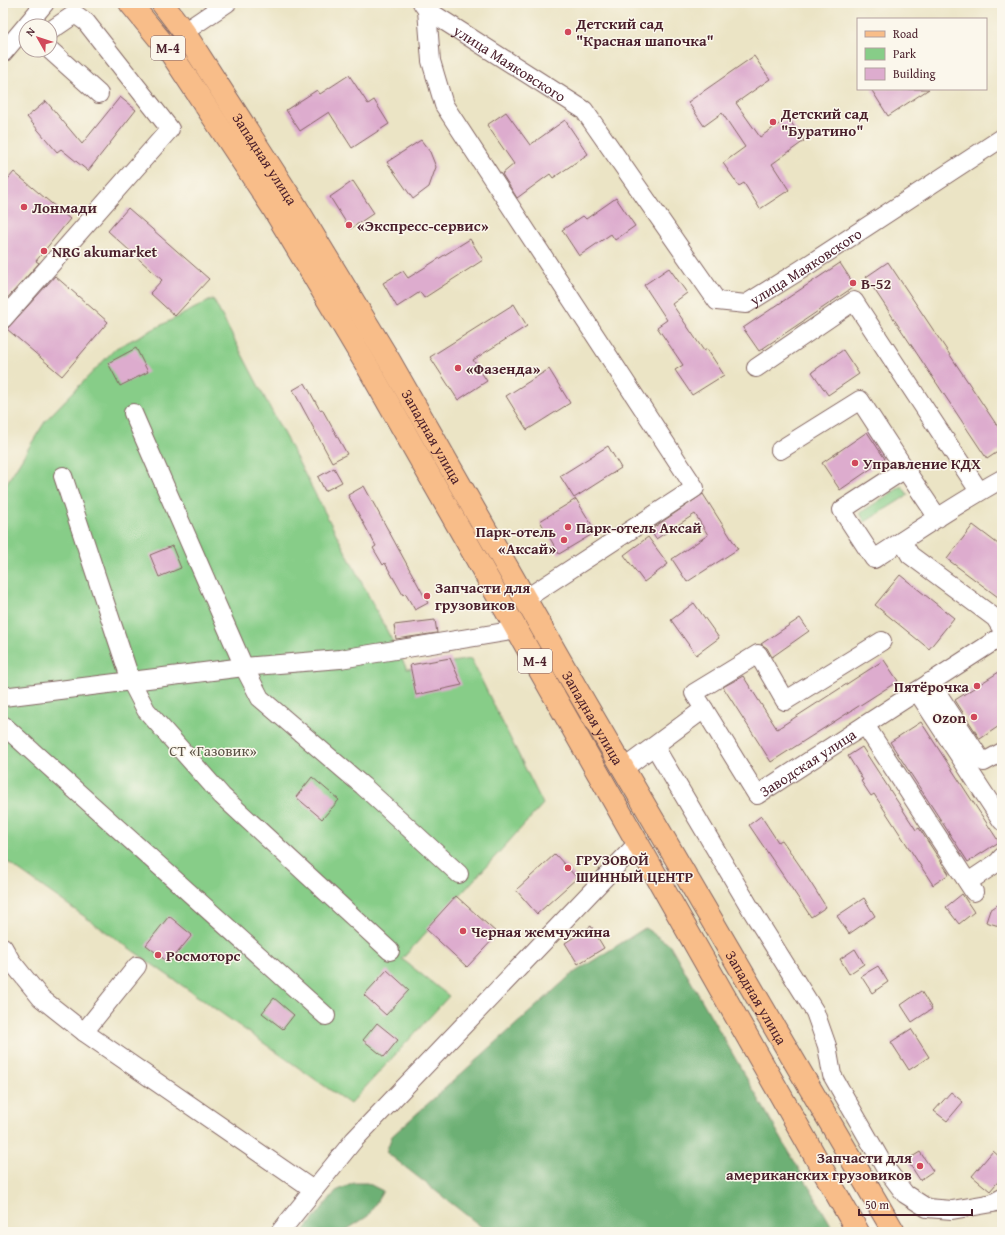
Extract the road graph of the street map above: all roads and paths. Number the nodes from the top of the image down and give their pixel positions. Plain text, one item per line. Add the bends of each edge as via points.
1 (45, 3) edge
2 (130, 3) edge
3 (162, 3) edge
4 (226, 3) edge
5 (425, 6) edge
6 (33, 18) edge
7 (58, 26) edge
8 (184, 32) junction
9 (18, 36) edge
10 (3, 53) edge
11 (58, 57) edge
12 (99, 94) dead end
13 (1002, 138) edge
14 (3, 319) edge
15 (756, 368) dead end
16 (133, 413) dead end
17 (780, 450) dead end
18 (905, 469) junction
19 (63, 476) dead end
20 (1002, 479) edge
21 (980, 491) junction
22 (938, 518) junction
23 (902, 541) junction
24 (525, 599) junction
25 (518, 630) junction
26 (1001, 637) edge
27 (882, 641) dead end
28 (244, 667) junction
29 (131, 681) junction
30 (924, 687) junction
31 (3, 697) edge
32 (704, 710) junction
33 (3, 724) edge
34 (865, 725) junction
35 (655, 747) junction
36 (1002, 752) edge
37 (623, 769) junction
38 (1002, 821) edge
39 (637, 844) junction
40 (1002, 857) edge
41 (459, 874) dead end
42 (390, 951) dead end
43 (6, 960) edge
44 (136, 966) dead end
45 (326, 1016) dead end
46 (84, 1032) junction
47 (313, 1190) junction
48 (1002, 1198) edge
49 (280, 1232) edge
50 (858, 1232) edge
51 (894, 1232) edge

1 - 6 street
2 - 25 main road, Западная улица / М-4 via 170,52 273,208 369,369
3 - 8 main road, Западная улица / М-4
4 - 8 street
5 - 13 street, улица Маяковского via 584,110 717,301 746,304
5 - 24 street, улица Маяковского via 431,61 444,105 695,488
7 - 14 street via 75,14 86,22 170,129
8 - 24 main road, Западная улица / М-4 via 292,200 381,347
9 - 10 street
11 - 12 street
15 - 21 street via 854,302
16 - 28 street
17 - 18 street via 860,400
18 - 22 street
18 - 23 street via 842,510 874,559
19 - 29 street
20 - 21 street
21 - 22 street
22 - 23 street
23 - 26 street via 910,555 995,618
24 - 37 main road, Западная улица / М-4
25 - 28 street via 340,659
25 - 39 main road, Западная улица / М-4
26 - 30 street, Заводская улица
27 - 32 street via 785,701 758,654 694,693
28 - 29 street
28 - 41 street via 260,698 363,786
29 - 31 street
29 - 42 street via 146,710 222,796
30 - 34 street, Заводская улица
30 - 36 street via 981,760 987,762
30 - 38 street
32 - 34 street, Заводская улица via 757,795
32 - 35 street
33 - 45 street
34 - 40 street, Заводская улица via 971,887
35 - 37 street
35 - 48 street via 815,1012 827,1046 832,1075 884,1166 905,1194 927,1208 952,1210 993,1203
37 - 51 main road, Западная улица / М-4
39 - 47 street via 354,1140
39 - 50 main road, Западная улица / М-4
43 - 46 street via 40,998
44 - 46 street
46 - 47 street
47 - 49 street

